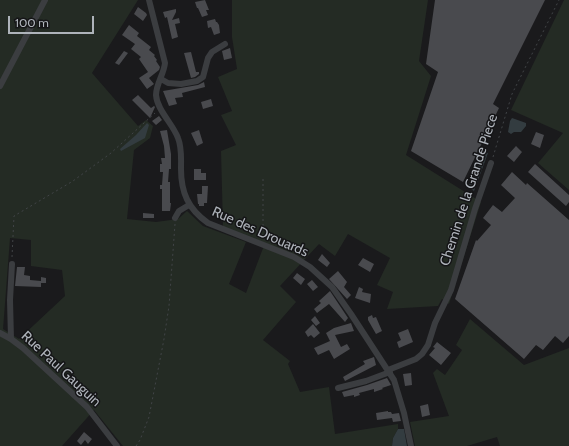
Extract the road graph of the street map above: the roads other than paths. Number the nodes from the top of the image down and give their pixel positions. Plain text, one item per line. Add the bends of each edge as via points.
1 (45, 0) edge
2 (149, 0) edge
3 (225, 44) dead end
4 (161, 79) junction
5 (0, 86) edge
6 (491, 163) road end
7 (189, 205) junction
8 (175, 218) road end
9 (12, 264) road end
10 (0, 333) edge
11 (11, 339) junction
12 (389, 371) junction
13 (338, 388) dead end
14 (117, 446) edge
15 (411, 446) edge

1 - 5 street
2 - 4 street, Rue des Drouards via 164,58 165,67
3 - 4 street via 212,52 203,76 197,80 181,84 168,83
4 - 7 street, Rue des Drouards via 156,93 160,108 179,140 182,189
6 - 12 street, Chemin de la Grande Piece via 451,290 435,323 428,345 416,359
7 - 8 street via 179,211
7 - 12 street, Rue des Drouards via 208,223 294,257 305,264 332,287
9 - 11 street
10 - 11 street, Rue Paul Gauguin
11 - 14 street, Rue Paul Gauguin via 87,407
12 - 13 street, Chemin de la Grande Piece via 366,381
12 - 15 street, Rue des Drouards via 400,399

